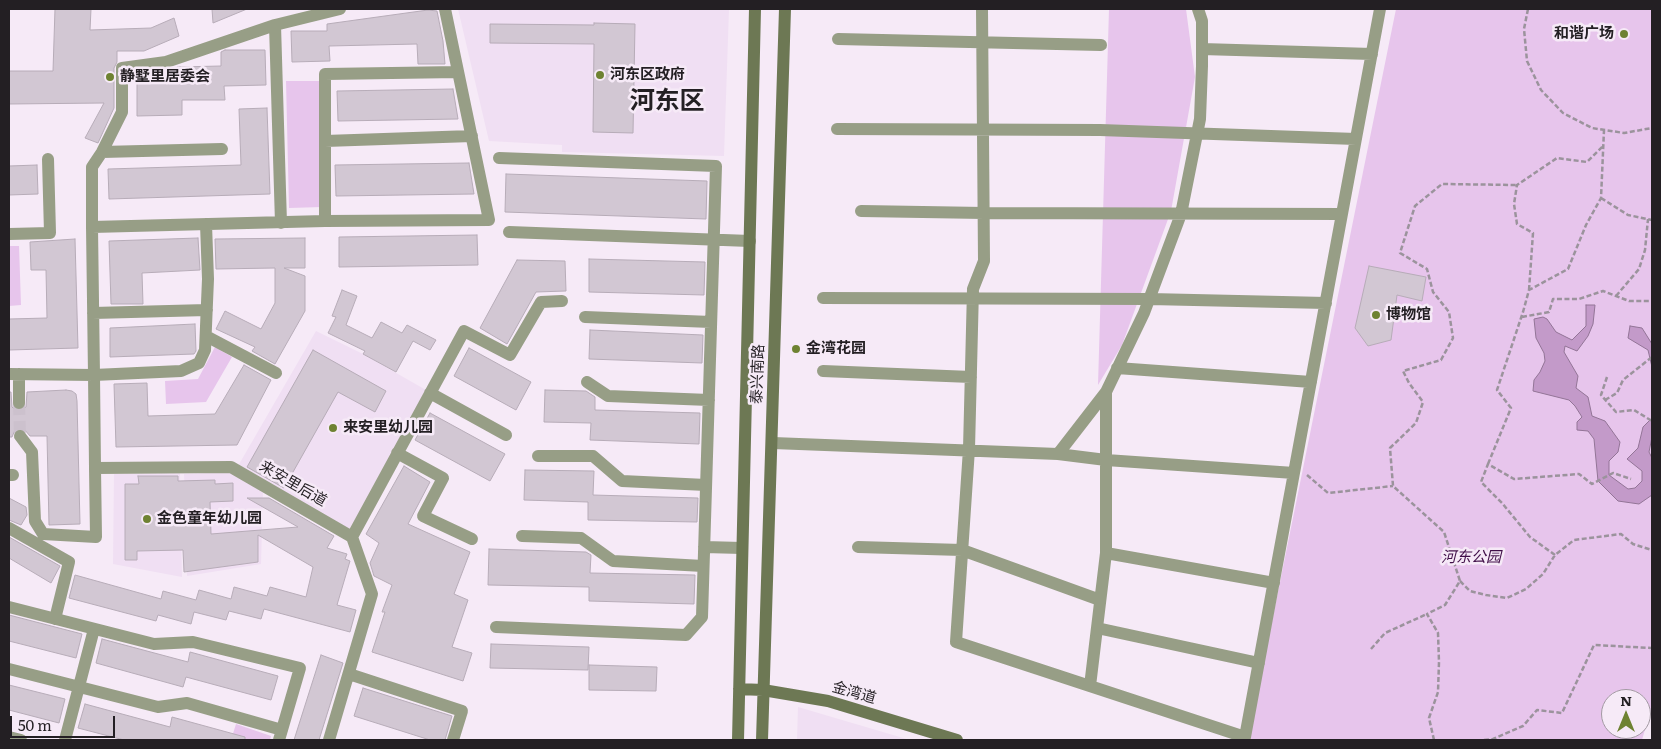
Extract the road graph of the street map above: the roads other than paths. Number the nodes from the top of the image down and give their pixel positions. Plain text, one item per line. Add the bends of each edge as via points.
1 (340, 9) edge
2 (445, 9) edge
3 (755, 9) edge
4 (785, 9) edge
5 (982, 9) edge
6 (1198, 9) edge
7 (1380, 9) edge
8 (275, 24) junction
9 (838, 39) dead end
10 (982, 42) junction
11 (1101, 45) dead end
12 (1202, 49) junction
13 (1372, 54) junction
14 (458, 72) junction
15 (837, 129) dead end
16 (983, 130) junction
17 (1196, 135) junction
18 (472, 136) junction
19 (1356, 140) junction
20 (325, 141) junction
21 (222, 150) dead end
22 (102, 152) junction
23 (499, 158) dead end
24 (48, 159) dead end
25 (861, 211) dead end
26 (984, 213) junction
27 (1181, 214) junction
28 (1342, 214) junction
29 (325, 221) junction
30 (281, 223) junction
31 (206, 224) junction
32 (92, 227) junction
33 (509, 232) dead end
34 (9, 234) edge
35 (714, 240) junction
36 (750, 241) junction
37 (823, 298) dead end
38 (973, 299) junction
39 (1150, 299) junction
40 (562, 301) dead end
41 (1326, 303) junction
42 (207, 310) junction
43 (93, 313) junction
44 (585, 317) dead end
45 (711, 322) junction
46 (206, 336) junction
47 (1118, 368) junction
48 (823, 370) dead end
49 (276, 373) dead end
50 (14, 374) edge
51 (94, 375) junction
52 (971, 377) junction
53 (586, 382) dead end
54 (1311, 382) junction
55 (1106, 392) junction
56 (430, 393) junction
57 (709, 400) junction
58 (19, 403) tunnel mouth
59 (506, 435) dead end
60 (20, 436) tunnel mouth
61 (773, 443) junction
62 (969, 449) junction
63 (397, 453) junction
64 (1058, 454) junction
65 (538, 456) dead end
66 (1106, 460) junction
67 (96, 468) junction
68 (1298, 472) junction
69 (706, 485) junction
70 (9, 528) edge
71 (522, 536) dead end
72 (352, 537) junction
73 (472, 539) dead end
74 (858, 547) dead end
75 (704, 548) junction
76 (742, 548) junction
77 (962, 550) junction
78 (1106, 553) junction
79 (703, 566) junction
80 (1274, 583) junction
81 (1100, 600) junction
82 (9, 607) edge
83 (55, 619) junction
84 (496, 627) dead end
85 (1097, 628) junction
86 (94, 629) junction
87 (1259, 663) junction
88 (9, 669) edge
89 (349, 674) junction
90 (1090, 686) junction
91 (79, 687) junction
92 (739, 689) junction
93 (764, 690) junction
94 (281, 735) edge
95 (9, 737) edge
96 (333, 739) edge
97 (21, 740) edge
98 (65, 740) edge
99 (453, 740) edge
100 (738, 740) edge
101 (762, 740) edge
102 (957, 740) edge

1 - 8 street
2 - 14 street
3 - 36 main road, 泰兴南路
4 - 61 main road, 泰兴南路
5 - 10 street
6 - 12 street via 1202,21
7 - 13 street
8 - 22 street via 166,62 122,68 122,112
8 - 30 street
9 - 10 street
10 - 11 street
10 - 16 street
12 - 13 street
12 - 17 street via 1200,119
13 - 19 street
14 - 18 street
14 - 20 street via 325,74
15 - 16 street
16 - 17 street via 1100,130
16 - 26 street
17 - 19 street
17 - 27 street
18 - 20 street
18 - 29 street via 489,220
19 - 28 street
20 - 29 street
21 - 22 street
22 - 32 street via 92,167
23 - 35 street via 716,166
24 - 34 street via 50,233
25 - 26 street
26 - 27 street
26 - 38 street via 984,261 973,289
27 - 28 street
27 - 39 street
28 - 41 street
29 - 30 street
30 - 31 street
31 - 32 street
31 - 42 street
32 - 43 street
33 - 35 street
35 - 36 street
35 - 45 street
36 - 76 main road, 泰兴南路
37 - 38 street
38 - 39 street
38 - 52 street
39 - 41 street
39 - 47 street
40 - 56 street via 541,302 510,355 464,331
41 - 54 street
42 - 43 street
42 - 46 street
43 - 51 street
44 - 45 street
45 - 57 street
46 - 49 street
46 - 51 street via 205,350 199,363 181,371
47 - 54 street
47 - 55 street
48 - 52 street
50 - 51 street
50 - 58 street
51 - 67 street
52 - 62 street
53 - 57 street via 608,396
54 - 68 street
55 - 64 street
55 - 66 street
56 - 59 street
56 - 63 street
57 - 69 street
60 - 67 street via 32,452 35,522 43,534 96,538
61 - 62 street
61 - 93 main road, 泰兴南路
62 - 64 street
62 - 77 street
63 - 72 street
63 - 73 street via 443,478 423,516
64 - 66 street
65 - 69 street via 593,456 622,481
66 - 68 street
66 - 78 street
67 - 72 street, 来安里后道 via 231,467
68 - 80 street
69 - 75 street
70 - 83 street via 69,562
71 - 79 street via 581,538 613,561
72 - 89 street via 372,594
74 - 77 street
75 - 76 street
75 - 79 street
76 - 92 main road, 泰兴南路
77 - 81 street
77 - 90 street via 956,642
78 - 80 street
78 - 81 street
79 - 84 street via 702,617 686,635
80 - 87 street
81 - 85 street
82 - 83 street
83 - 86 street
85 - 87 street
85 - 90 street
86 - 91 street
86 - 94 street via 154,644 193,642 300,668
87 - 90 street via 1245,738
88 - 91 street
89 - 96 street
89 - 99 street via 462,711
91 - 94 street via 158,706 187,703
91 - 98 street
92 - 93 main road, 金湾道
92 - 100 main road, 泰兴南路
93 - 101 main road, 泰兴南路
93 - 102 main road, 金湾道 via 828,701
95 - 97 street

